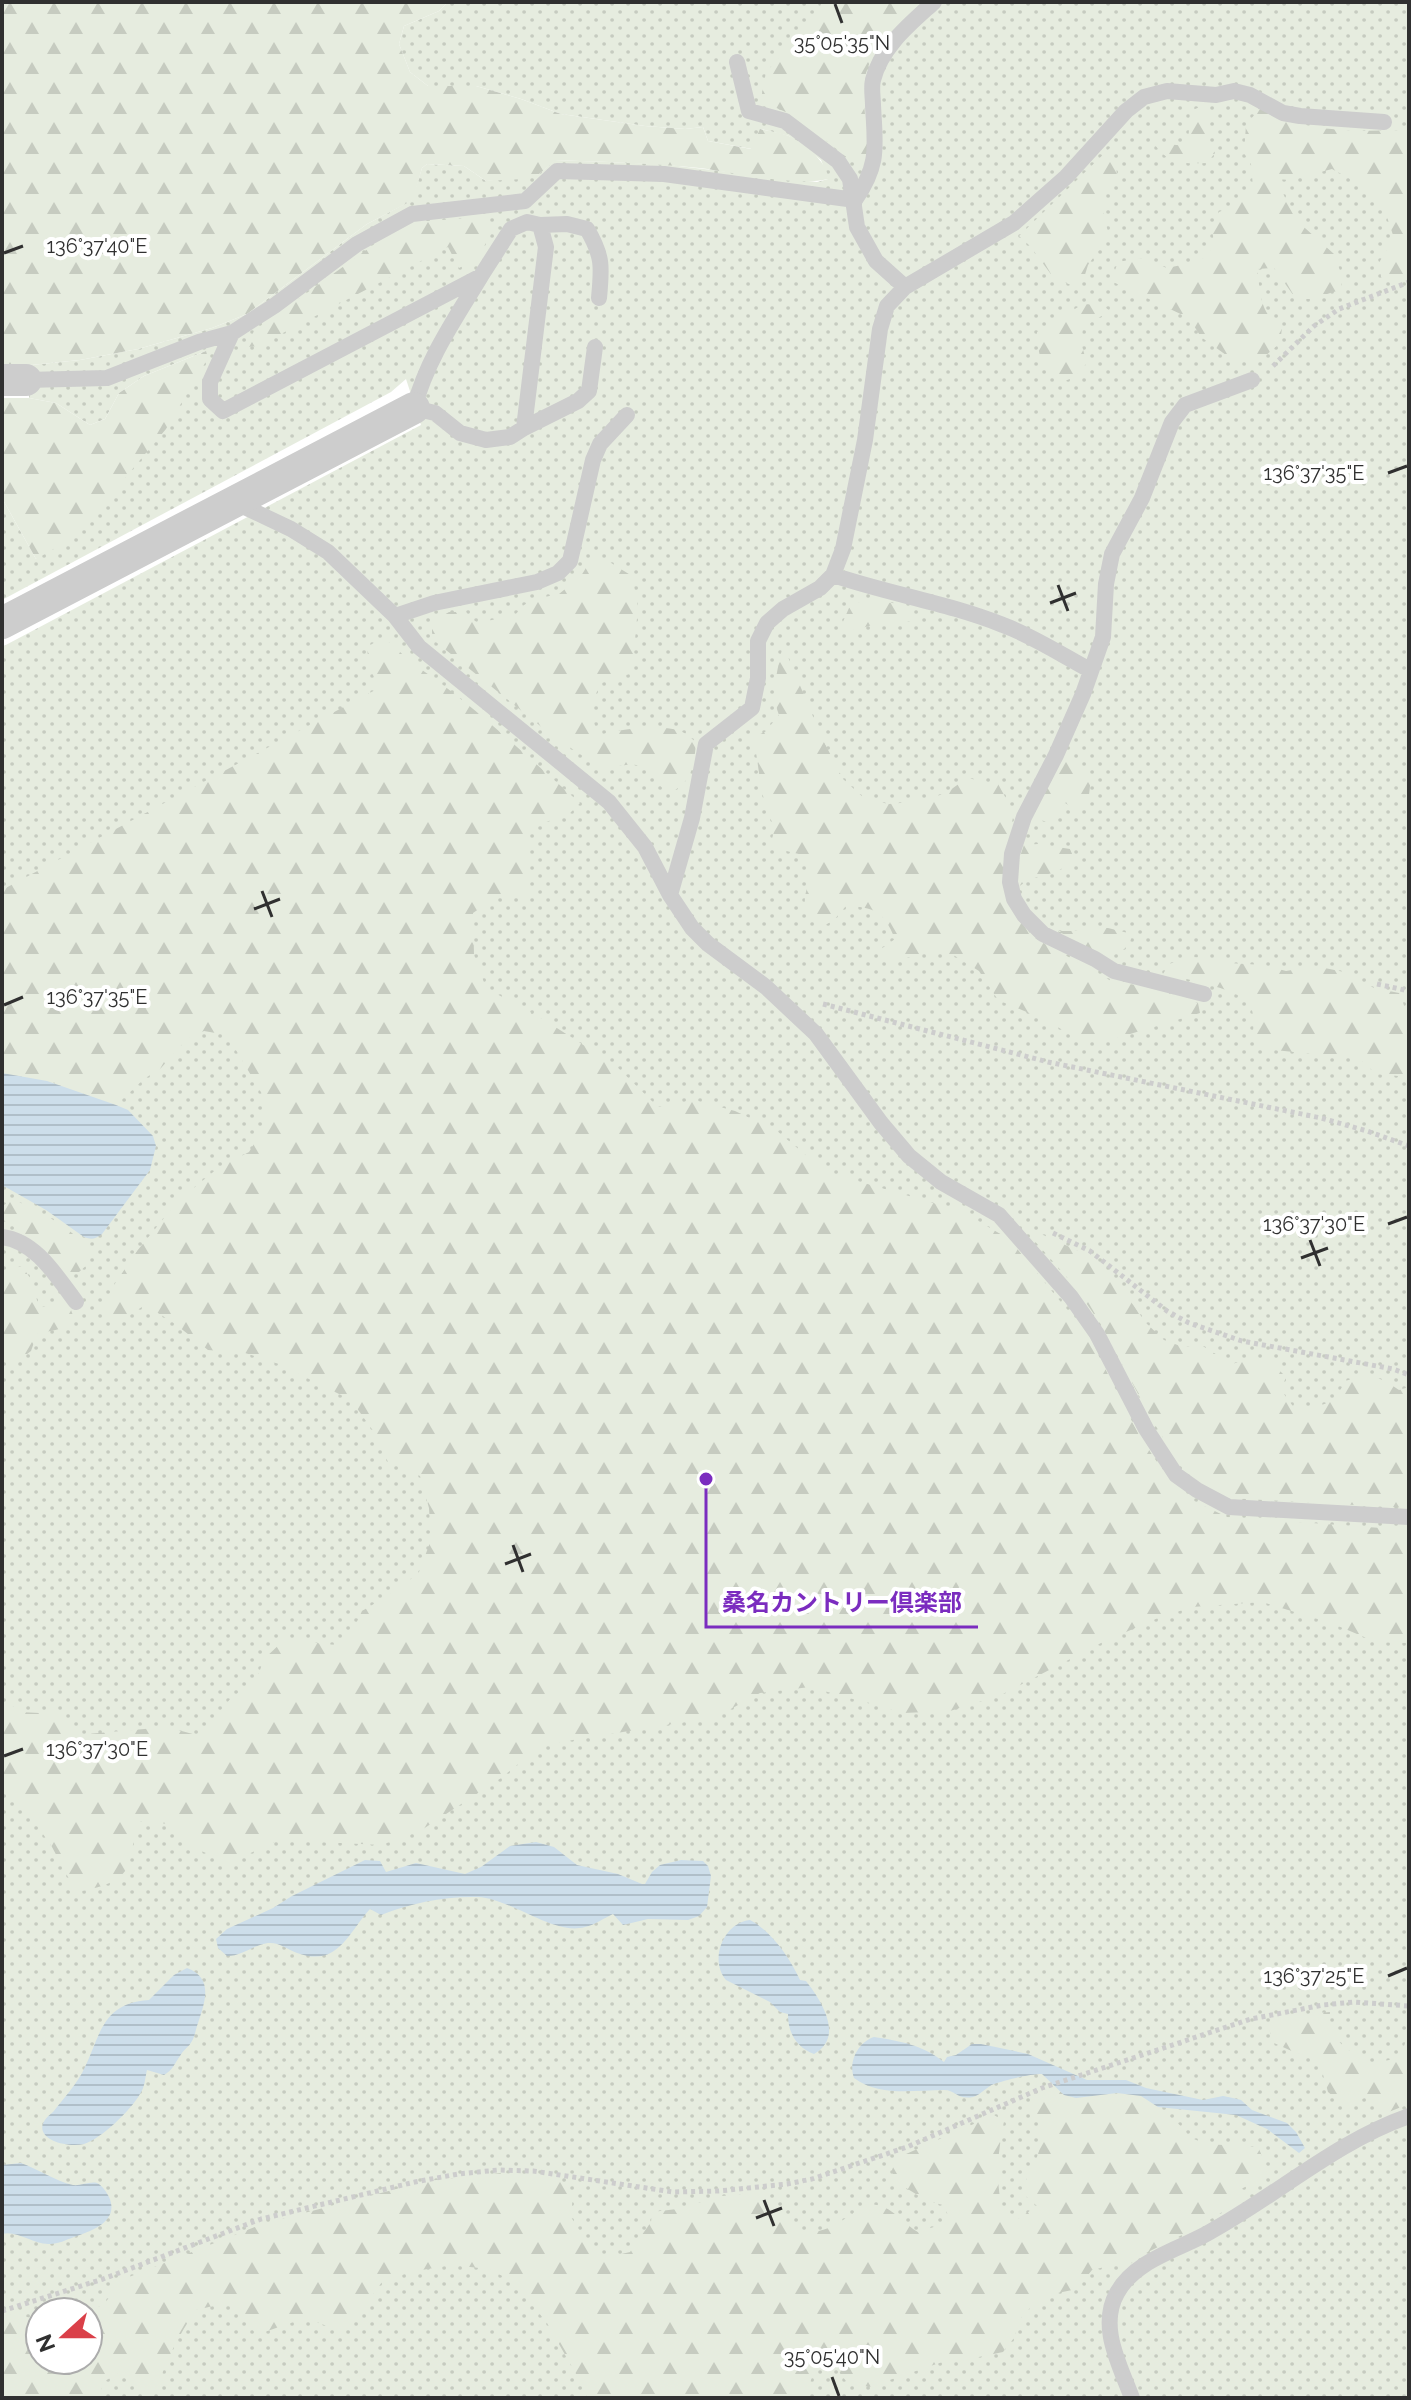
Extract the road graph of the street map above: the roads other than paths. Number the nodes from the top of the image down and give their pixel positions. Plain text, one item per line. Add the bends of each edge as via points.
1 (934, 2) edge
2 (737, 62) dead end
3 (1384, 122) dead end
4 (855, 200) junction
5 (525, 201) junction
6 (534, 224) junction
7 (481, 276) junction
8 (905, 287) junction
9 (599, 298) dead end
10 (232, 333) junction
11 (595, 347) dead end
12 (14, 380) edge
13 (1252, 380) road end
14 (414, 408) junction
15 (627, 415) dead end
16 (524, 428) junction
17 (234, 502) junction
18 (833, 575) junction
19 (395, 616) junction
20 (2, 623) edge
21 (1090, 670) junction
22 (670, 895) junction
23 (1204, 994) dead end
24 (2, 1237) edge
25 (76, 1302) dead end
26 (1409, 1517) edge
27 (1409, 2116) edge
28 (1132, 2398) edge

1 - 4 lane via 882,57 873,82 876,149 867,183
2 - 4 lane via 749,111 785,121 838,161
3 - 8 lane via 1283,113 1234,91 1167,91 1144,97 1014,223
4 - 5 lane via 664,174 557,171
4 - 8 lane via 857,227 876,261
5 - 6 lane
5 - 10 lane via 412,214 357,244
6 - 7 lane via 511,229
6 - 9 lane via 587,229 602,262
6 - 16 lane via 546,247
7 - 10 lane via 223,411 210,399 210,382
7 - 14 lane via 433,355
8 - 18 lane via 887,306 880,329 862,455
10 - 12 lane via 107,378
11 - 16 lane via 589,391
13 - 21 lane via 1185,405 1172,422 1142,498 1112,554 1103,637
14 - 16 lane via 435,413 460,433 486,440 510,437
14 - 17 street
15 - 19 lane via 600,444 593,460 570,561 558,573
17 - 19 lane via 328,552
17 - 20 street
18 - 21 lane via 1005,625
18 - 22 lane via 767,623 758,641 752,708 706,744
19 - 22 lane via 419,647 609,802 645,847
21 - 23 lane via 1024,817 1012,854 1014,899 1043,934 1114,971
22 - 26 lane via 708,944 766,987 816,1034 909,1156 941,1182 999,1215 1030,1250 1097,1334 1176,1475 1229,1507
24 - 25 lane via 14,1238 33,1251
27 - 28 lane via 1336,2151 1132,2275 1117,2292 1109,2314 1109,2335

